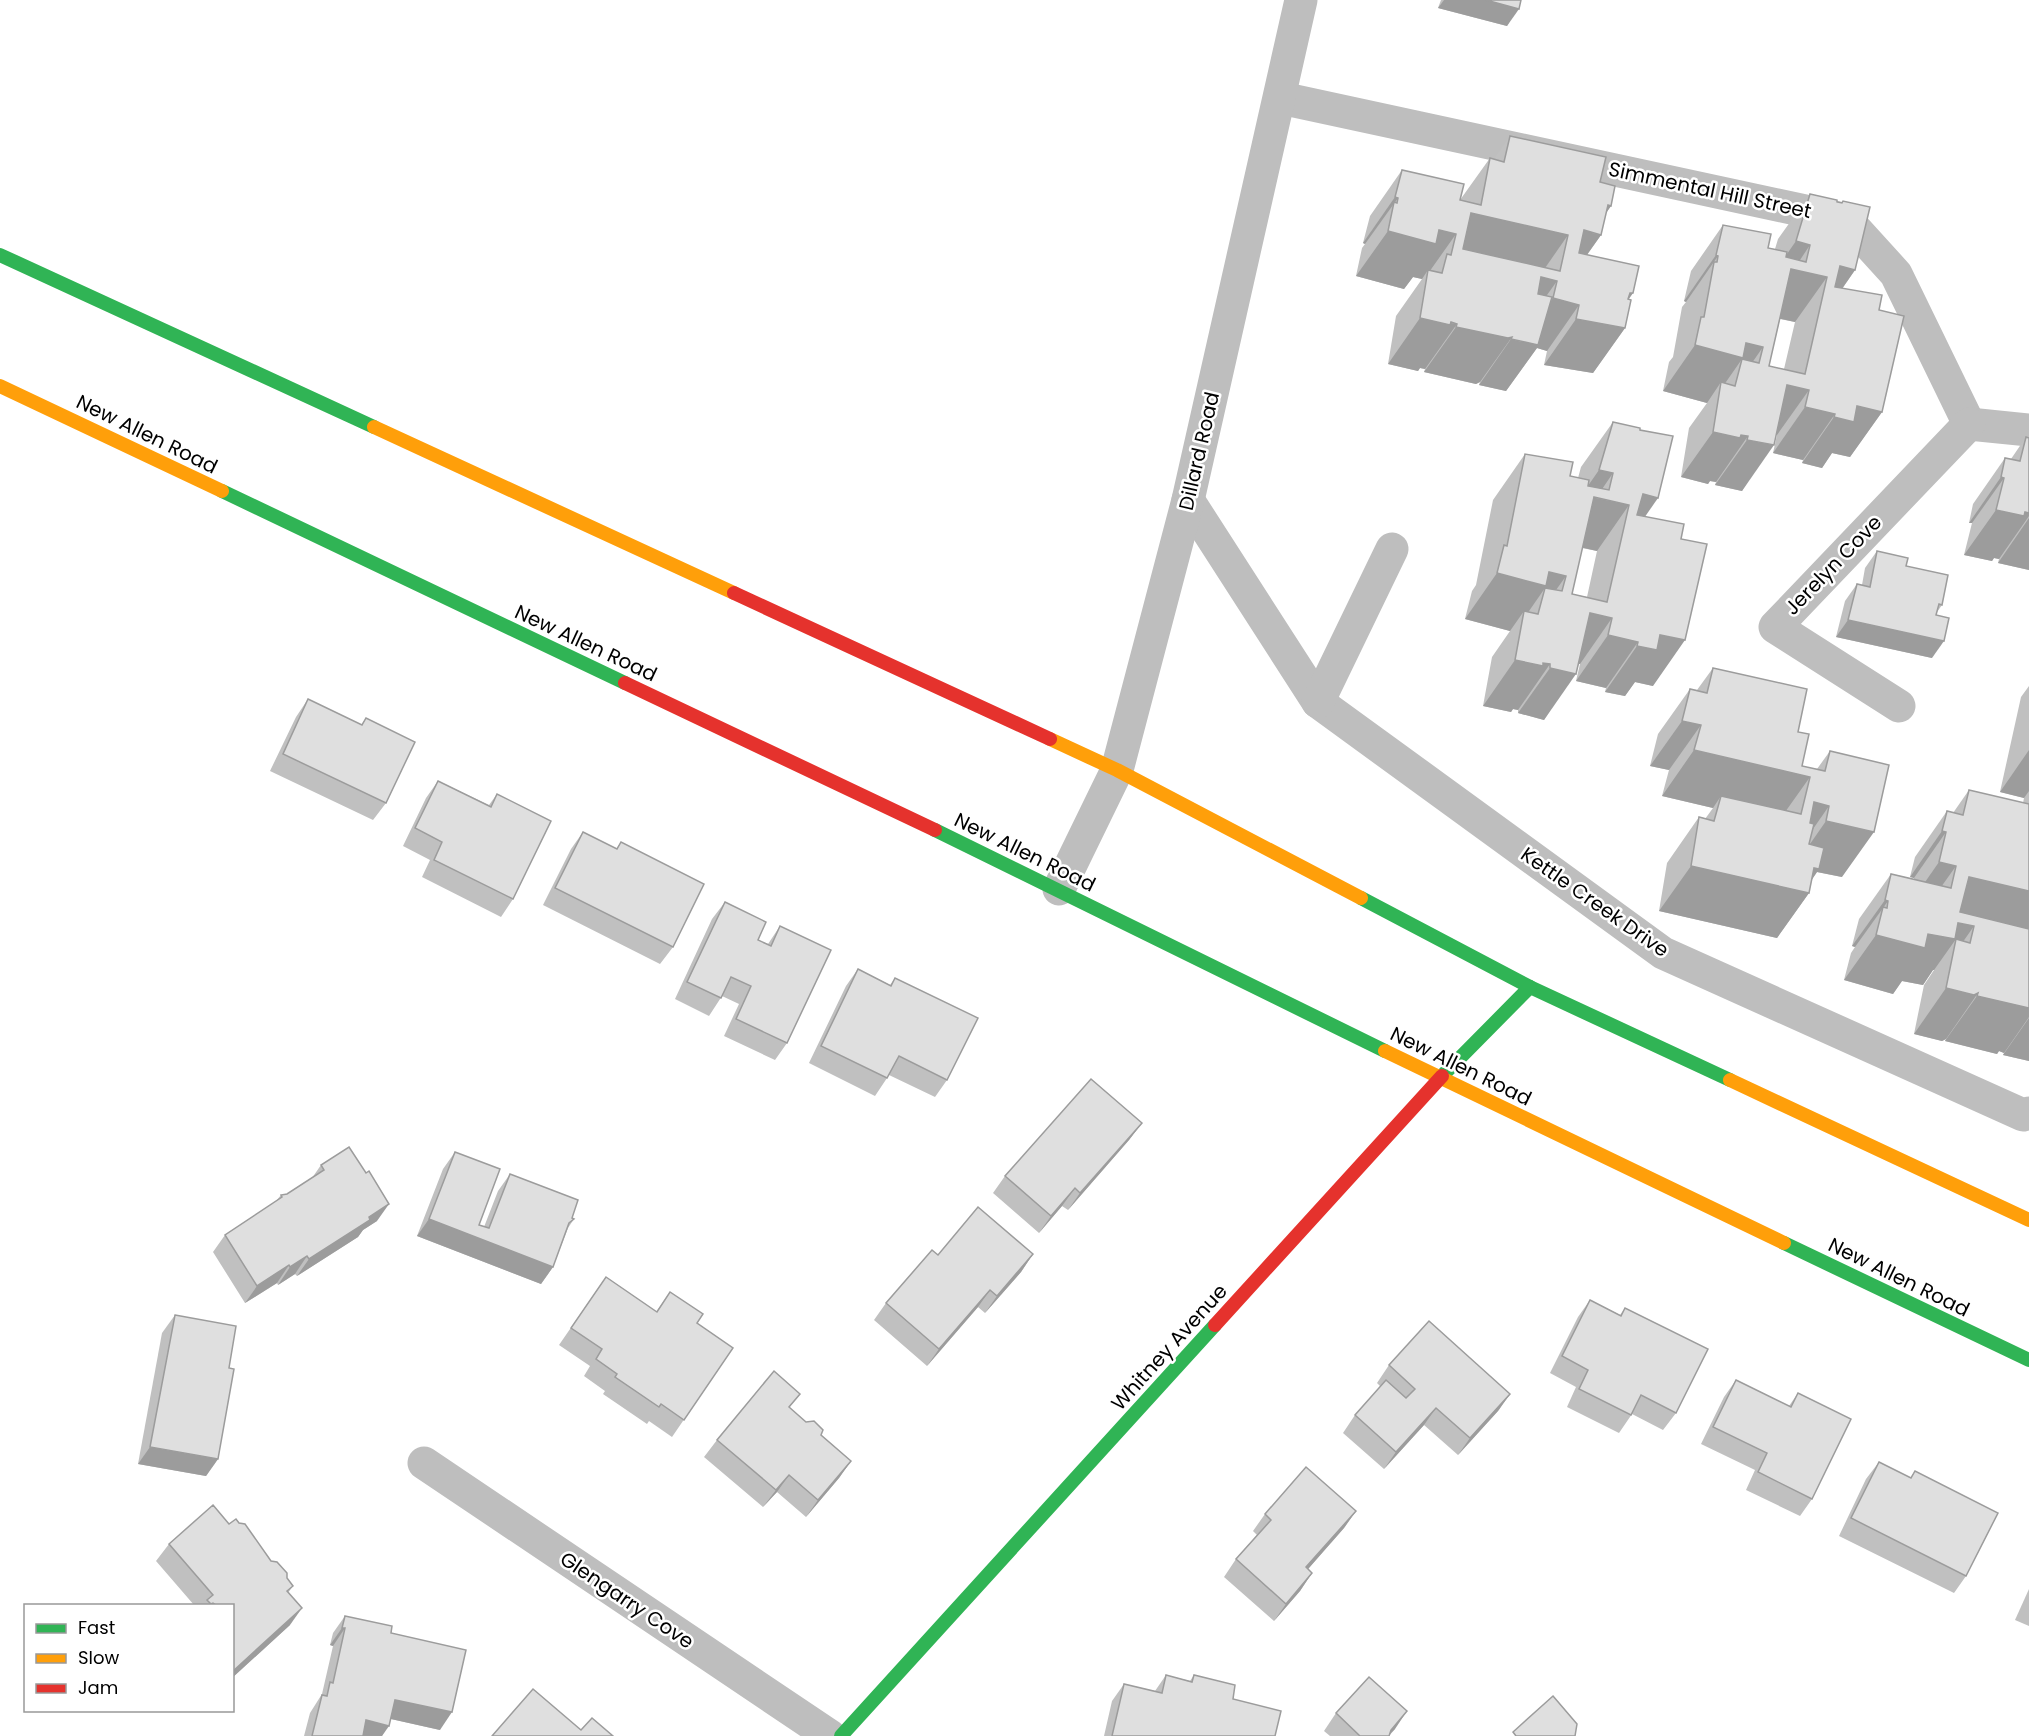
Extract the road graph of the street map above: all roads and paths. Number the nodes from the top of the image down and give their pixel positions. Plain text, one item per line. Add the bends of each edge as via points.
1 (1301, 0) edge
2 (1281, 98) junction
3 (0, 255) edge
4 (0, 386) edge
5 (1969, 424) junction
6 (2029, 430) edge
7 (1188, 500) junction
8 (1392, 549) dead end
9 (1318, 702) junction
10 (1899, 706) dead end
11 (1117, 770) junction
12 (1059, 889) junction
13 (1530, 987) junction
14 (1440, 1078) junction
15 (2029, 1113) edge
16 (2029, 1220) edge
17 (2029, 1360) edge
18 (424, 1463) dead end
19 (830, 1736) edge
20 (841, 1736) edge

1 - 2 street, Dillard Road
2 - 5 street, Simmental Hill Street via 1847,220 1896,274
2 - 7 street, Dillard Road
3 - 11 main road
4 - 12 main road, New Allen Road
5 - 6 street
5 - 10 street, Jerelyn Cove via 1775,627
7 - 9 street, Kettle Creek Drive
7 - 11 street, Dillard Road
8 - 9 street
9 - 15 street, Kettle Creek Drive via 1663,953 2023,1115
11 - 12 street, Dillard Road
11 - 13 main road
12 - 14 main road, New Allen Road
13 - 14 main road, Whitney Avenue
13 - 16 main road
14 - 17 main road, New Allen Road
14 - 20 main road, Whitney Avenue
18 - 19 street, Glengarry Cove

